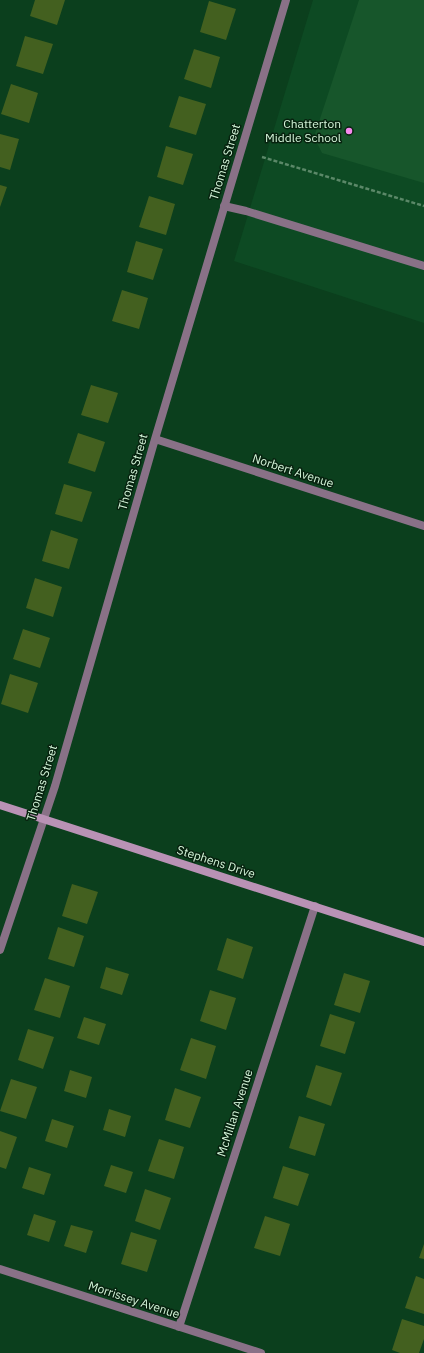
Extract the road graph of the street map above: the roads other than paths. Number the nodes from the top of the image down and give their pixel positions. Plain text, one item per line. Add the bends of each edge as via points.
1 (286, 0) edge
2 (224, 206) junction
3 (424, 266) edge
4 (155, 439) junction
5 (424, 526) edge
6 (0, 805) edge
7 (44, 819) junction
8 (315, 906) junction
9 (424, 942) edge
10 (0, 950) edge
11 (0, 1269) edge
12 (179, 1327) junction
13 (261, 1353) edge

1 - 2 street, Thomas Street
2 - 3 street
2 - 4 street, Thomas Street
4 - 5 street, Norbert Avenue
4 - 7 street, Thomas Street
6 - 7 street, Stephens Drive
7 - 8 street, Stephens Drive
7 - 10 street, Thomas Street
8 - 9 street, Stephens Drive
8 - 12 street, McMillan Avenue
11 - 12 street, Morrissey Avenue
12 - 13 street, Morrissey Avenue

